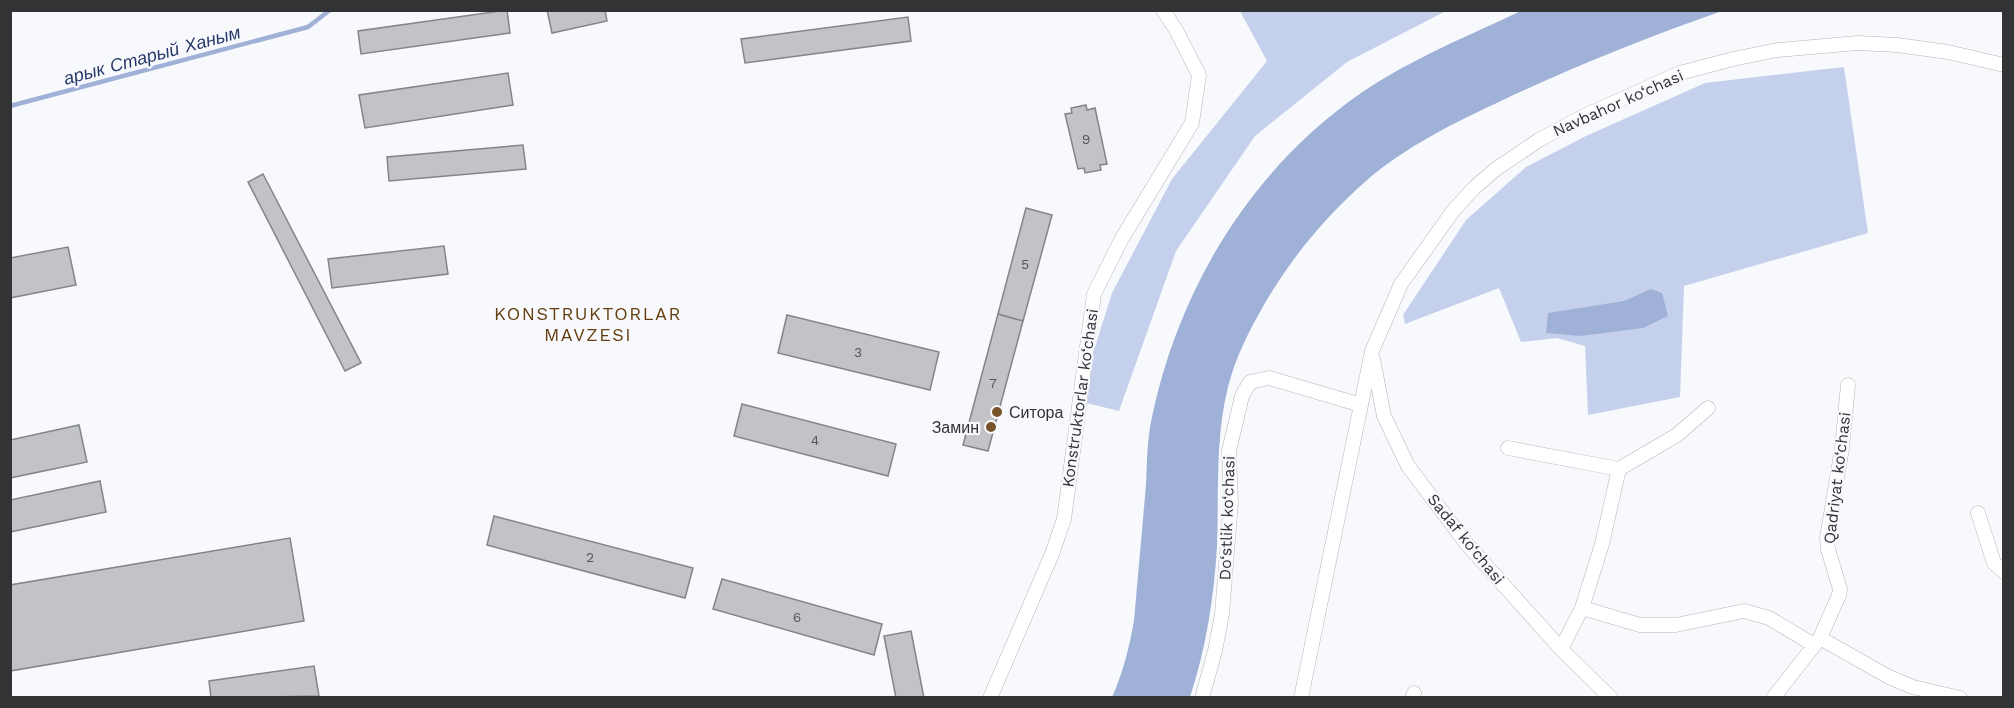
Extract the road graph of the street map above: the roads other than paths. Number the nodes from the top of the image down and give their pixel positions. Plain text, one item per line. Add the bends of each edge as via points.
1 (1163, 10) edge
2 (2004, 65) edge
3 (1372, 351) junction
4 (1848, 385) dead end
5 (1361, 405) junction
6 (1708, 408) dead end
7 (1508, 448) dead end
8 (1620, 469) junction
9 (1978, 513) dead end
10 (2004, 572) edge
11 (1582, 608) junction
12 (1817, 641) junction
13 (1561, 649) junction
14 (991, 697) edge
15 (1202, 698) edge
16 (1301, 698) edge
17 (1611, 698) edge
18 (1773, 698) edge
19 (1960, 698) edge

1 - 14 street, Konstruktorlar ko‘chasi via 1199,75 1192,123 1121,240 1094,294 1064,519
2 - 3 street, Navbahor ko‘chasi via 1897,45 1804,46 1680,73 1584,116 1496,169 1453,211 1401,284
3 - 5 street
3 - 13 street, Sadaf ko‘chasi via 1384,416 1408,466 1466,543
4 - 12 street, Qadriyat ko‘chasi via 1827,538 1840,589
5 - 15 street, Do‘stlik ko‘chasi via 1269,378 1250,382 1242,396 1229,451 1231,502 1222,614
5 - 16 street
6 - 8 street via 1677,435
7 - 8 street
8 - 11 street
9 - 10 street via 1994,563
11 - 12 street via 1640,625 1676,625 1744,611 1769,618
11 - 13 street
12 - 18 street, Qadriyat ko‘chasi
12 - 19 street via 1913,687
13 - 17 street, Sadaf ko‘chasi

